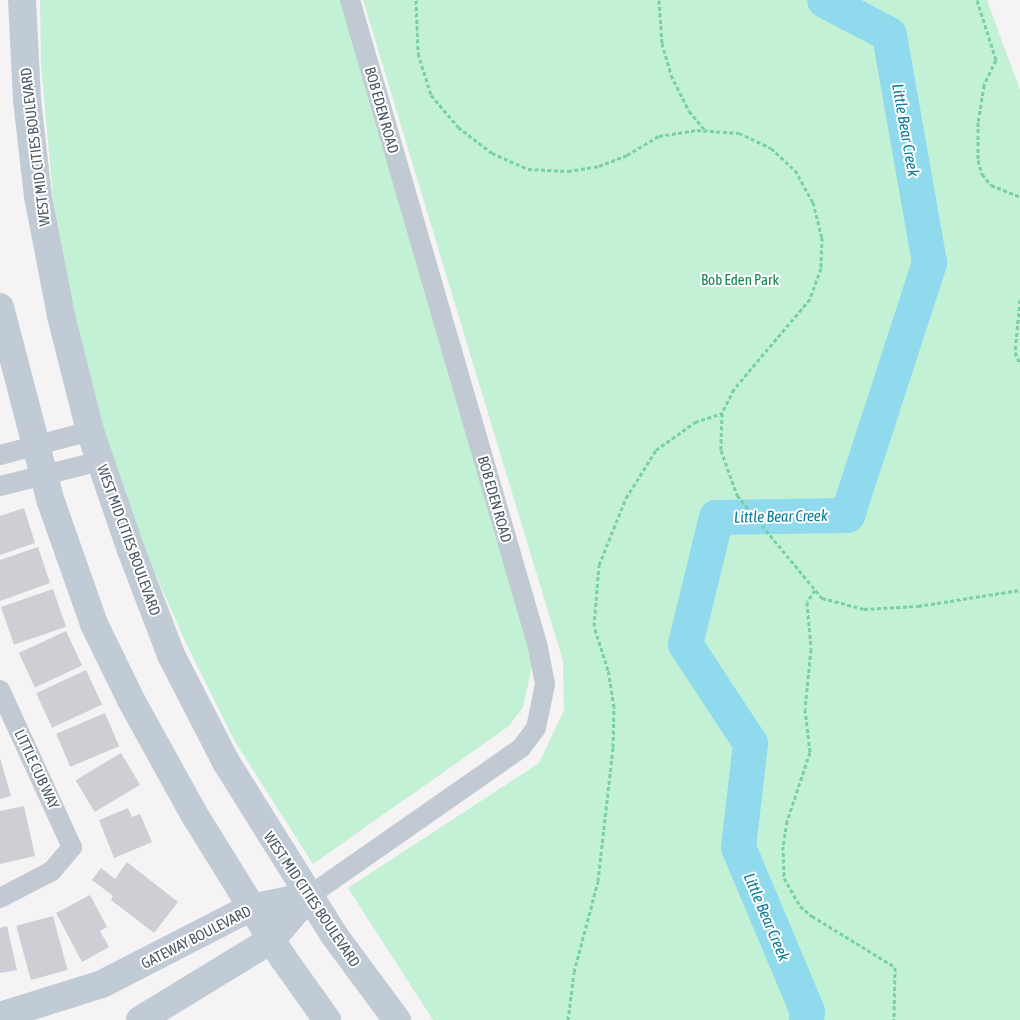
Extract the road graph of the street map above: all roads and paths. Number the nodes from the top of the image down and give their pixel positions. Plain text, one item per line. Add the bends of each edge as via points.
1 (22, 0) edge
2 (350, 0) edge
3 (416, 0) edge
4 (659, 0) edge
5 (977, 0) edge
6 (705, 130) junction
7 (1020, 197) edge
8 (1020, 300) edge
9 (0, 307) edge
10 (1020, 364) edge
11 (722, 413) junction
12 (90, 431) junction
13 (34, 446) junction
14 (0, 455) edge
15 (100, 461) junction
16 (43, 475) junction
17 (0, 486) edge
18 (815, 590) junction
19 (1020, 590) edge
20 (2, 700) edge
21 (309, 896) junction
22 (0, 898) edge
23 (250, 908) junction
24 (271, 940) junction
25 (0, 1016) edge
26 (140, 1020) edge
27 (327, 1020) edge
28 (397, 1020) edge
29 (568, 1020) edge
30 (894, 1020) edge

1 - 12 main road, WEST MID CITIES BOULEVARD via 27,100 38,196 61,316
2 - 21 street, BOB EDEN ROAD via 538,647 544,684 536,728 521,748
3 - 6 path via 418,53 431,95 458,127 492,153 528,169 568,171 599,166 627,155 659,136
4 - 6 path via 662,42 671,76 689,111
5 - 7 path via 996,60 982,94 978,160 982,174 991,186
6 - 11 path via 739,133 771,148 796,170 813,202 822,236 821,268 810,299 734,389
8 - 10 path via 1015,352
9 - 13 main road
11 - 18 path via 721,450 737,495 777,548
11 - 29 path via 695,422 656,450 626,498 599,565 594,626 608,670 614,707 613,747 598,881 574,972
12 - 13 street
12 - 15 main road, WEST MID CITIES BOULEVARD
13 - 14 street
13 - 16 main road
15 - 16 street
15 - 21 main road, WEST MID CITIES BOULEVARD via 171,655 226,762
16 - 17 street
16 - 23 main road via 98,632 185,798
18 - 19 path via 822,598 864,609 918,606
18 - 30 path via 807,602 811,649 805,709 810,752 787,821 783,846 784,878 800,906 812,916 894,967
20 - 22 street, LITTLE CUB WAY via 45,783 72,847 52,871
21 - 23 main road, GATEWAY BOULEVARD
21 - 24 main road
21 - 28 main road, WEST MID CITIES BOULEVARD
23 - 24 main road
23 - 25 main road, GATEWAY BOULEVARD via 102,984
24 - 26 main road
24 - 27 main road

